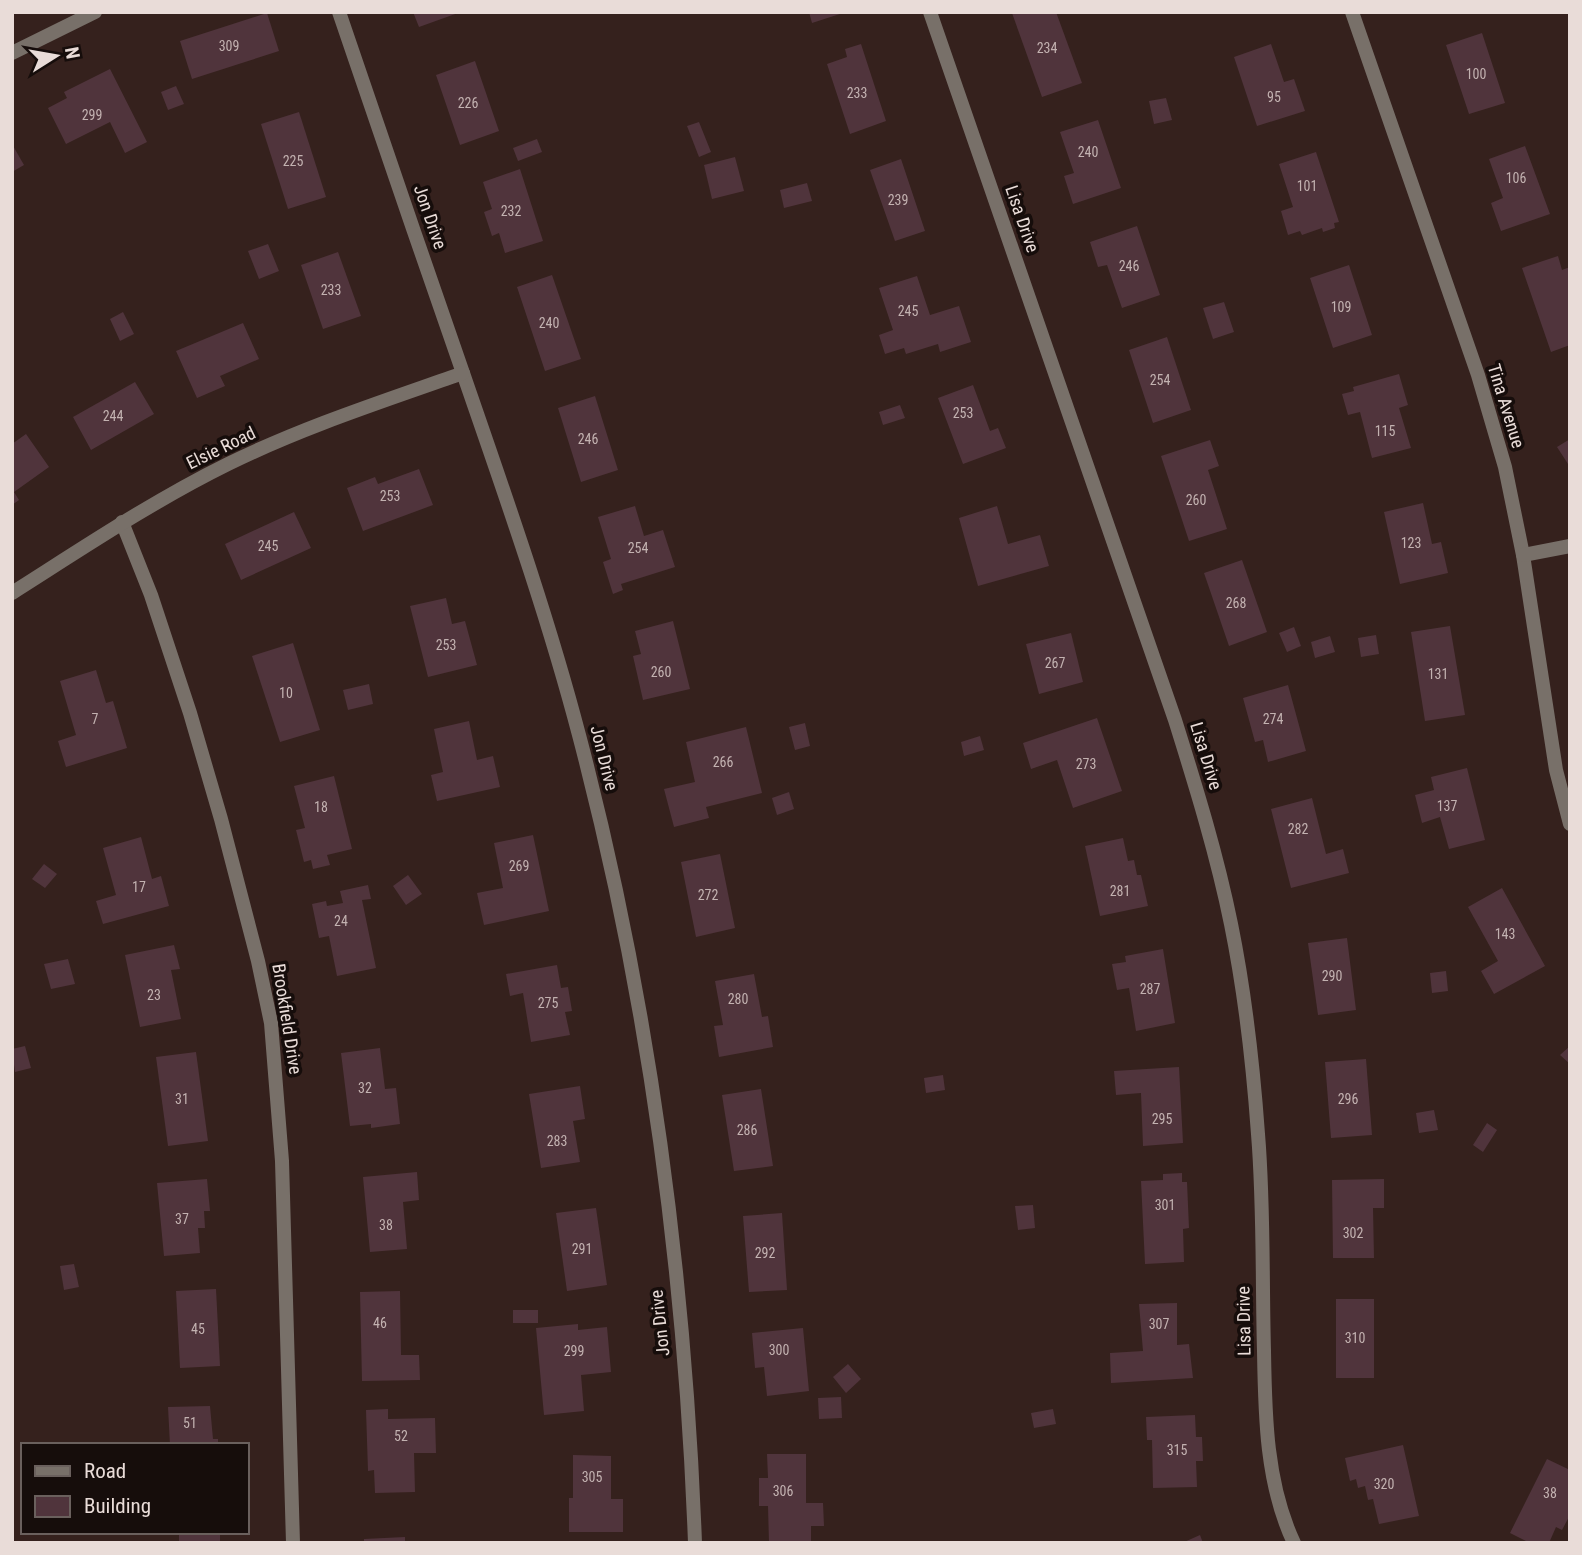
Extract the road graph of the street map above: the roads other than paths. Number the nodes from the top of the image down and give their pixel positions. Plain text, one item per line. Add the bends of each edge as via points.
1 (95, 12) edge
2 (339, 12) edge
3 (929, 12) edge
4 (1352, 12) edge
5 (12, 53) edge
6 (463, 373) junction
7 (122, 522) junction
8 (1570, 546) edge
9 (1523, 555) junction
10 (12, 593) edge
11 (1570, 824) edge
12 (293, 1543) edge
13 (695, 1543) edge
14 (1294, 1543) edge

1 - 5 street
2 - 6 street, Jon Drive
3 - 14 street, Lisa Drive via 1175,720 1231,924 1248,1026 1259,1137 1268,1444 1276,1489
4 - 9 street, Tina Avenue via 1478,375 1505,467
6 - 7 street, Elsie Road via 278,442
6 - 13 street, Jon Drive via 578,732 612,870 665,1189 682,1342
7 - 10 street, Elsie Road
7 - 12 street, Brookfield Drive via 190,713 271,1023 282,1161
8 - 9 street
9 - 11 street, Tina Avenue via 1556,770

